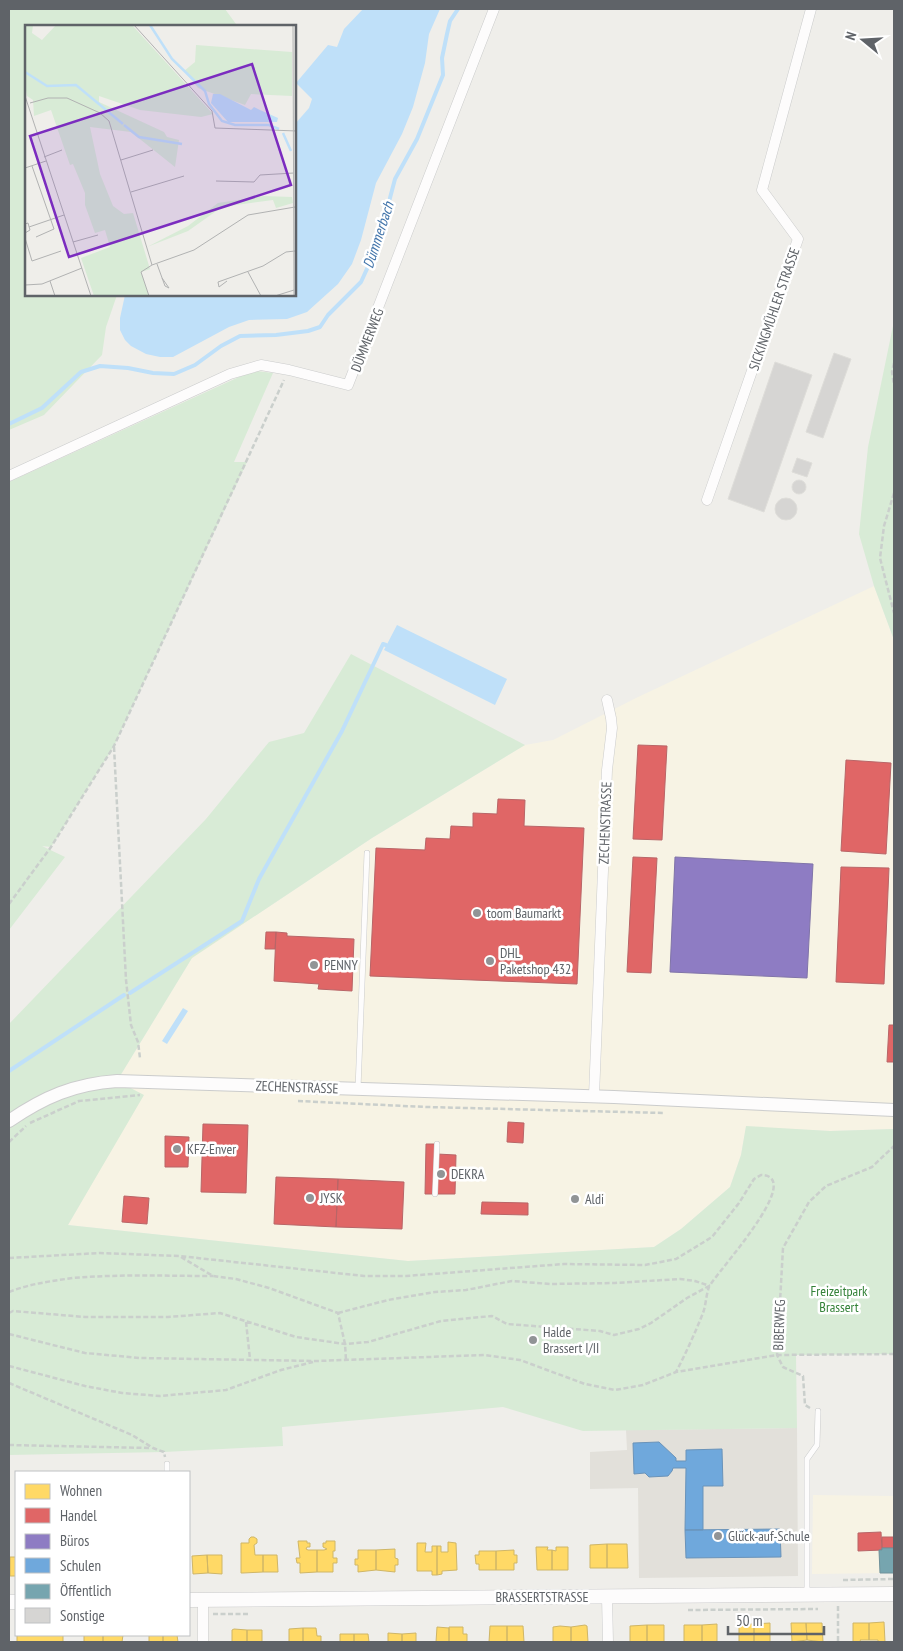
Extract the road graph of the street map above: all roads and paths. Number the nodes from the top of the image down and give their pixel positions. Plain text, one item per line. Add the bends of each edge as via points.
1 (494, 9) edge
2 (811, 9) edge
3 (894, 363) edge
4 (288, 370) junction
5 (894, 385) edge
6 (9, 476) edge
7 (894, 493) edge
8 (707, 500) dead end
9 (894, 613) edge
10 (607, 700) dead end
11 (114, 746) junction
12 (367, 853) dead end
13 (9, 904) edge
14 (140, 1058) dead end
15 (358, 1089) junction
16 (144, 1095) dead end
17 (594, 1096) junction
18 (289, 1100) dead end
19 (894, 1110) edge
20 (670, 1113) dead end
21 (9, 1121) edge
22 (9, 1142) edge
23 (437, 1144) dead end
24 (894, 1146) edge
25 (435, 1194) dead end
26 (179, 1256) junction
27 (9, 1258) edge
28 (213, 1276) junction
29 (710, 1286) junction
30 (9, 1292) edge
31 (9, 1313) edge
32 (338, 1313) junction
33 (246, 1322) junction
34 (9, 1334) edge
35 (345, 1344) junction
36 (894, 1354) edge
37 (777, 1355) junction
38 (250, 1359) junction
39 (346, 1360) junction
40 (316, 1361) junction
41 (9, 1366) edge
42 (676, 1372) junction
43 (9, 1383) edge
44 (818, 1412) joint
45 (9, 1445) edge
46 (152, 1448) junction
47 (167, 1464) joint
48 (167, 1471) edge
49 (894, 1594) edge
50 (807, 1595) junction
51 (838, 1595) junction
52 (607, 1597) junction
53 (196, 1600) edge
54 (714, 1610) dead end
55 (796, 1610) dead end
56 (203, 1642) edge
57 (608, 1642) edge
58 (838, 1642) edge

1 - 4 street, DÜMMERWEG via 348,385
2 - 8 street, SICKINGMÜHLER STRASSE via 762,190 798,240
3 - 5 path
4 - 6 street, DÜMMERWEG via 260,364 230,374
4 - 11 path
7 - 9 path via 884,526 880,558
10 - 17 street, ZECHENSTRASSE via 612,728 607,770
11 - 13 path via 51,847
11 - 14 path via 126,980 131,1025
12 - 15 lane
15 - 17 street, ZECHENSTRASSE
15 - 21 street, ZECHENSTRASSE via 100,1082 47,1097
16 - 22 path via 80,1101 27,1125
17 - 19 street, ZECHENSTRASSE
18 - 20 path
23 - 25 lane
24 - 37 path, BIBERWEG via 872,1168 826,1186 809,1202 783,1248
26 - 27 path via 100,1252
26 - 28 path
26 - 29 path via 364,1276 406,1276 564,1264 645,1265 676,1259 712,1237 754,1178 768,1176 774,1183 764,1212
28 - 30 path via 126,1274 35,1284
28 - 32 path via 269,1288
29 - 32 path via 680,1279 569,1284 512,1281 388,1300
29 - 35 path via 652,1323 614,1334 506,1324 492,1316 441,1321 368,1342
29 - 42 path via 704,1311
31 - 33 path via 85,1317 220,1313
32 - 35 path
33 - 35 path via 296,1337
33 - 38 path
34 - 38 path via 85,1353 140,1358
35 - 39 path
36 - 37 path
37 - 42 path
37 - 44 path, BIBERWEG via 783,1367 803,1376 805,1405
38 - 40 path
39 - 40 path
39 - 42 path via 484,1355 520,1360 586,1384 615,1390 644,1385
40 - 41 path via 226,1390 160,1396 85,1386
43 - 46 path via 132,1435
44 - 50 lane via 817,1445 807,1459
45 - 46 path
46 - 47 path via 164,1452
47 - 48 lane
49 - 51 main road, BRASSERTSTRASSE
50 - 51 main road, BRASSERTSTRASSE
50 - 52 main road, BRASSERTSTRASSE
51 - 58 path
52 - 53 main road, BRASSERTSTRASSE
52 - 57 street
53 - 56 street
54 - 55 path

